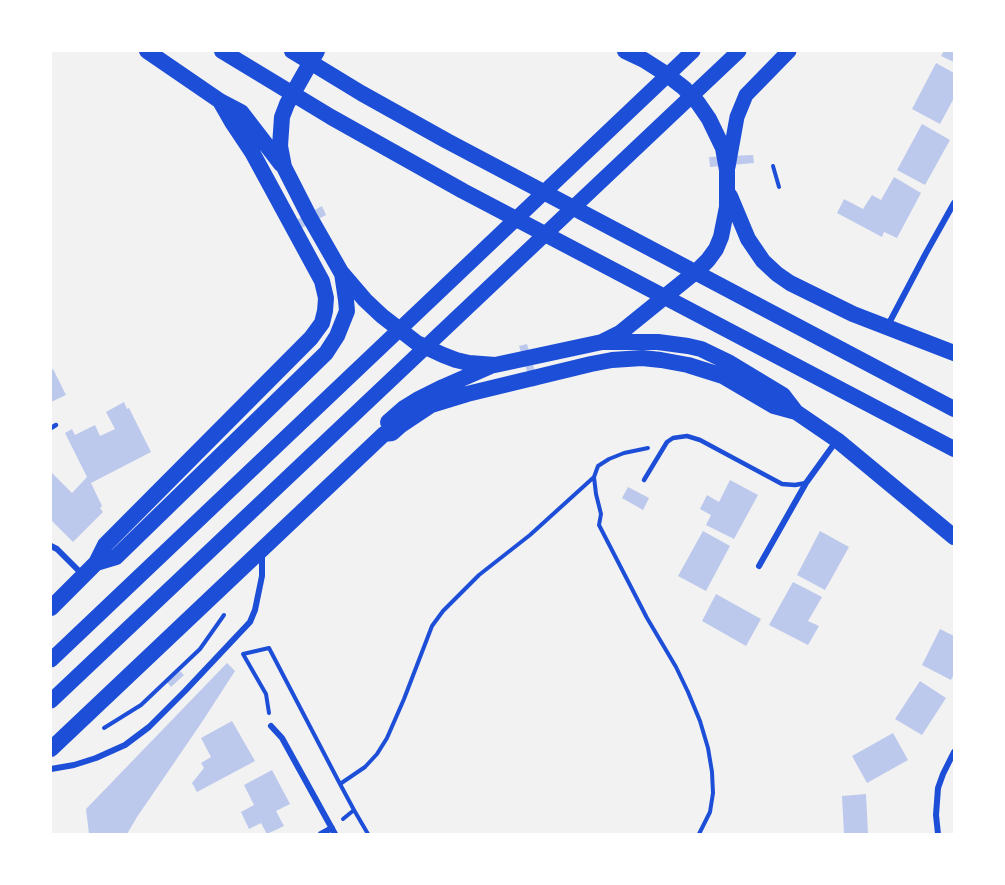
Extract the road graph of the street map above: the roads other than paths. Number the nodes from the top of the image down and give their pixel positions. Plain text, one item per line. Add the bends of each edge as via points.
1 (147, 51) edge
2 (222, 51) edge
3 (292, 51) edge
4 (317, 51) edge
5 (625, 51) edge
6 (693, 51) edge
7 (739, 51) edge
8 (789, 51) edge
9 (220, 101) junction
10 (284, 167) junction
11 (727, 170) junction
12 (728, 192) junction
13 (954, 203) edge
14 (341, 272) junction
15 (886, 328) junction
16 (602, 342) junction
17 (954, 353) edge
18 (495, 365) junction
19 (954, 409) edge
20 (796, 411) junction
21 (384, 434) junction
22 (837, 440) junction
23 (954, 449) edge
24 (644, 480) dead end
25 (807, 483) junction
26 (954, 537) edge
27 (51, 546) edge
28 (262, 549) junction
29 (96, 562) junction
30 (759, 566) dead end
31 (83, 575) junction
32 (51, 608) edge
33 (51, 660) edge
34 (51, 702) edge
35 (271, 726) road end
36 (51, 749) edge
37 (954, 752) edge
38 (51, 769) edge
39 (334, 831) edge
40 (321, 834) edge
41 (938, 834) edge

1 - 9 highway
2 - 23 highway via 463,191
3 - 19 highway via 523,182
4 - 10 highway via 282,117 280,146
5 - 11 highway via 666,74 698,103 723,148
6 - 33 main road
7 - 34 main road
8 - 11 main road via 742,102
9 - 10 highway via 241,112
9 - 29 highway via 315,265 326,298 325,311 311,338 105,545
10 - 14 highway
11 - 12 highway
12 - 15 highway via 748,239 777,274
12 - 16 highway via 721,237 708,260 620,333
13 - 15 street
14 - 18 highway via 382,316 417,343 456,360
14 - 29 highway via 346,311 326,353 116,557
15 - 17 highway
16 - 18 highway
16 - 20 highway via 658,342 700,349 783,395
18 - 21 highway via 404,408 385,426
20 - 21 highway via 774,406 723,376 688,365 642,358 612,360 446,400
20 - 22 highway
21 - 28 highway
22 - 25 street
22 - 26 highway
24 - 25 lane via 667,442 682,436 700,440 782,484
25 - 30 street
27 - 31 street
28 - 36 highway
28 - 38 street via 262,576 255,610 239,635 138,736 96,758
29 - 31 highway
31 - 32 highway
35 - 39 street via 282,738
37 - 41 street via 938,788
39 - 40 street

